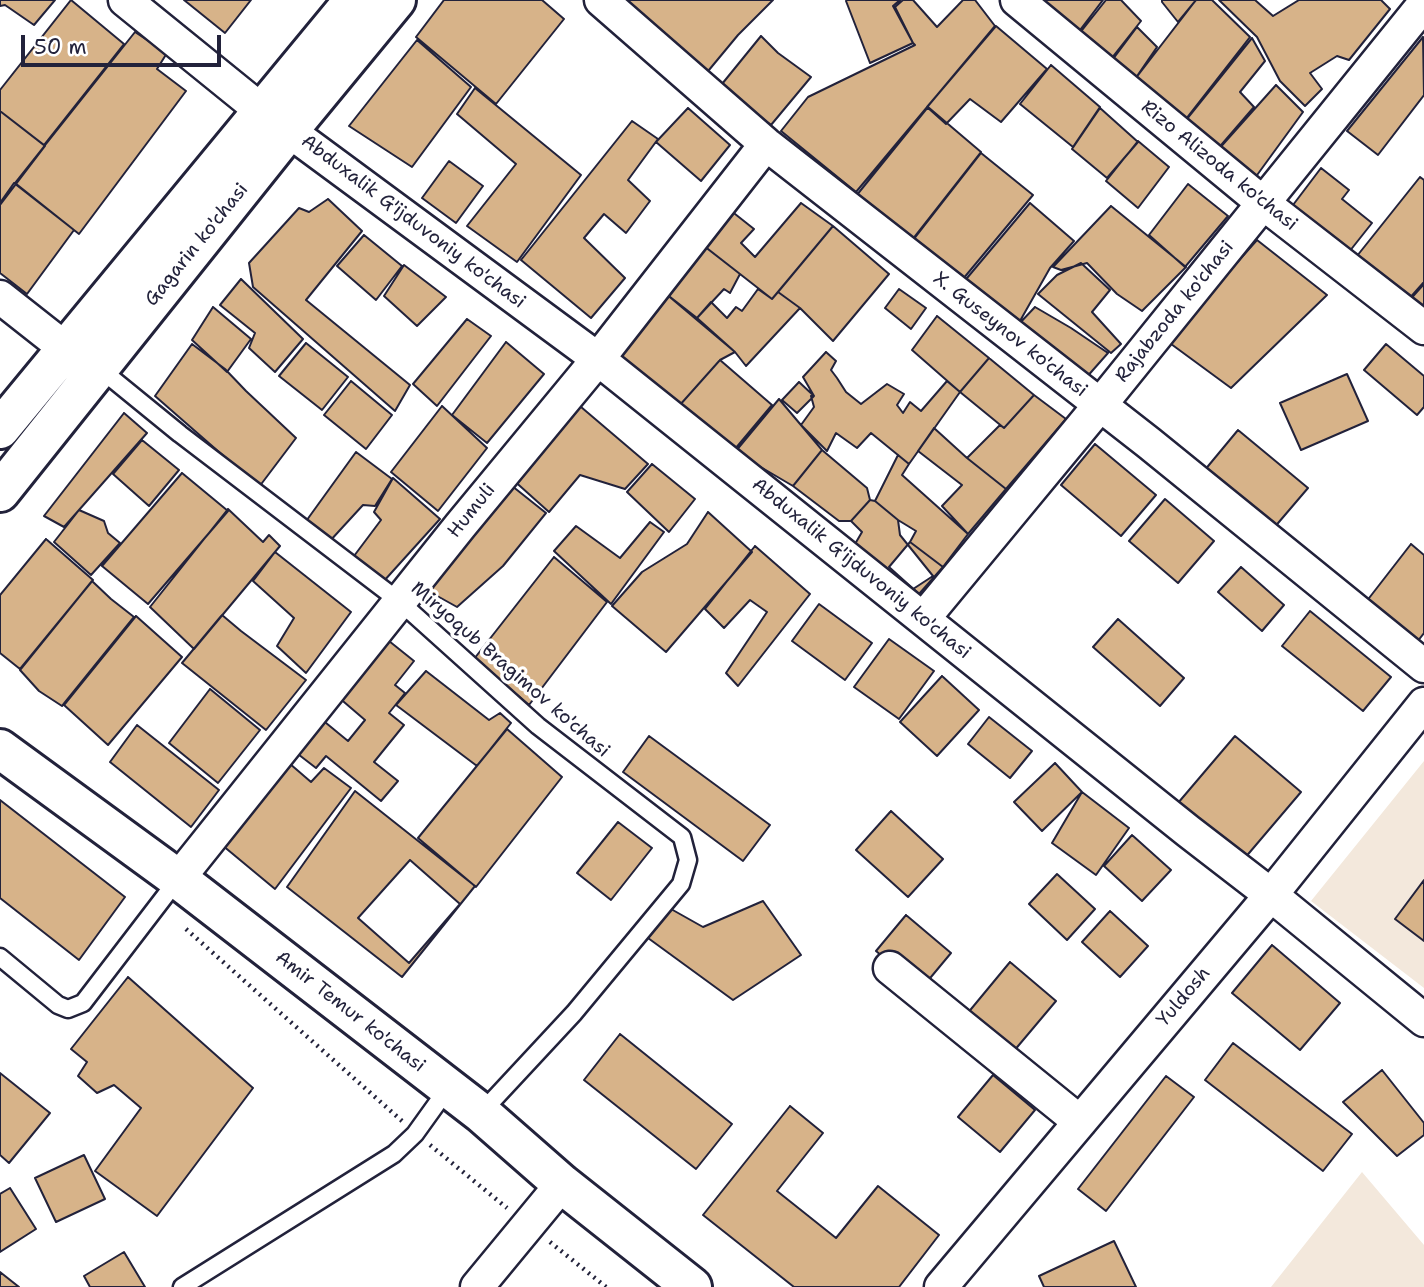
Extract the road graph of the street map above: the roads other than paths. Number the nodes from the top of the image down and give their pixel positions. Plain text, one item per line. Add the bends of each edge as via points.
1 (125, 0) edge
2 (354, 0) edge
3 (396, 0) edge
4 (601, 0) edge
5 (1017, 0) edge
6 (1424, 4) edge
7 (275, 120) junction
8 (766, 144) junction
9 (1264, 203) junction
10 (0, 297) edge
11 (1424, 328) edge
12 (66, 349) junction
13 (598, 359) junction
14 (99, 368) junction
15 (1100, 405) junction
16 (0, 429) edge
17 (0, 492) edge
18 (399, 601) junction
19 (923, 619) junction
20 (1424, 666) edge
21 (1424, 704) edge
22 (0, 749) edge
23 (168, 891) junction
24 (1270, 895) junction
25 (0, 957) edge
26 (890, 968) dead end
27 (1424, 1020) edge
28 (448, 1088) junction
29 (481, 1113) junction
30 (1080, 1122) junction
31 (562, 1184) junction
32 (183, 1287) edge
33 (477, 1287) edge
34 (691, 1287) edge
35 (941, 1287) edge

1 - 7 street, Abduxalik G'ijduvoniy ko'chasi
2 - 7 main road, Gagarin ko'chasi
3 - 7 main road, Gagarin ko'chasi
4 - 8 street, X. Guseynov ko'chasi
5 - 9 street, Rizo Alizoda ko'chasi
6 - 9 street, Rajabzoda ko'chasi
7 - 12 main road, Gagarin ko'chasi
7 - 13 street, Abduxalik G'ijduvoniy ko'chasi
7 - 14 main road, Gagarin ko'chasi
8 - 13 street, Humuli
8 - 15 street, X. Guseynov ko'chasi
9 - 11 street, Rizo Alizoda ko'chasi
9 - 15 street, Rajabzoda ko'chasi
10 - 12 street
12 - 16 main road, Gagarin ko'chasi
13 - 18 street, Humuli
13 - 19 street, Abduxalik G'ijduvoniy ko'chasi
14 - 17 main road, Gagarin ko'chasi
14 - 18 lane, Miryoqub Bragimov ko'chasi
15 - 19 street, Rajabzoda ko'chasi
15 - 20 street, X. Guseynov ko'chasi
18 - 23 street, Humuli
18 - 29 lane, Miryoqub Bragimov ko'chasi via 538,726 682,837 688,860 681,884 575,1013
19 - 24 street, Abduxalik G'ijduvoniy ko'chasi
21 - 24 street, Yuldosh
22 - 23 main road, Amir Temur ko'chasi
23 - 25 lane via 83,1003 68,1009 58,1006
23 - 28 main road, Amir Temur ko'chasi
24 - 27 street, Abduxalik G'ijduvoniy ko'chasi
24 - 30 street, Yuldosh
26 - 30 street
28 - 29 main road, Amir Temur ko'chasi
28 - 32 lane via 415,1134 394,1154
29 - 31 main road, Amir Temur ko'chasi
30 - 35 street, Yuldosh
31 - 33 street
31 - 34 main road, Amir Temur ko'chasi

